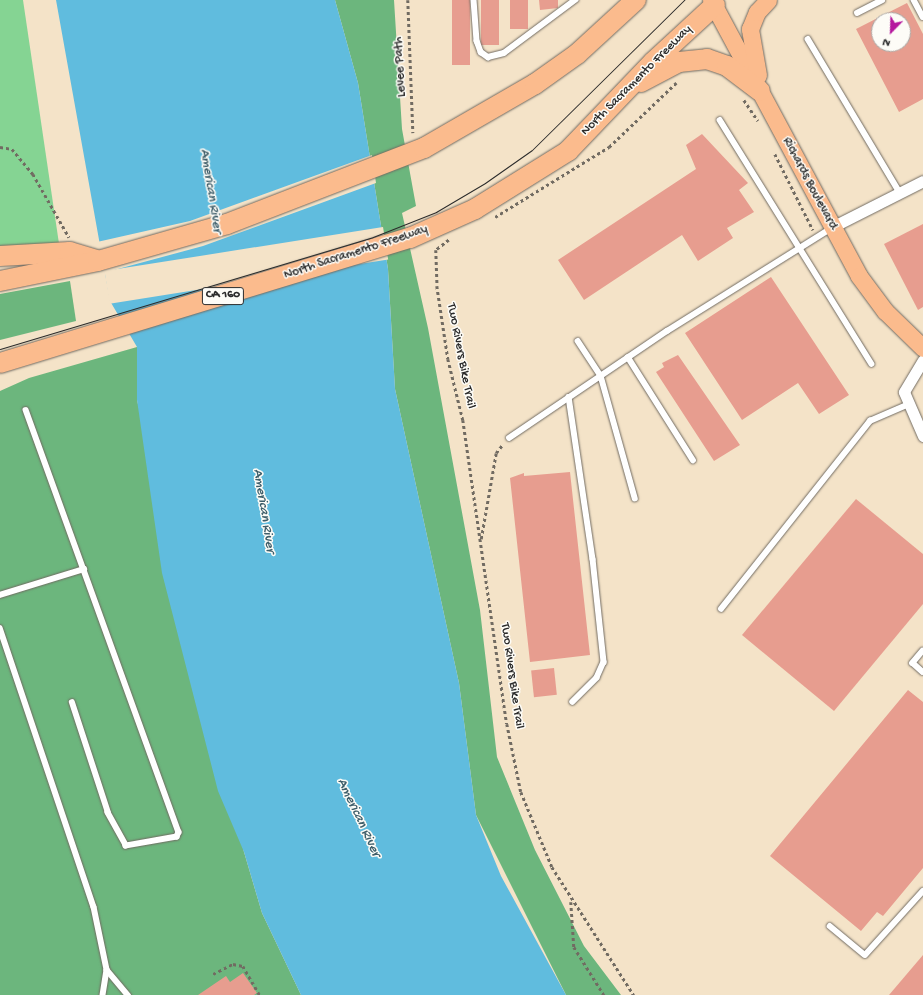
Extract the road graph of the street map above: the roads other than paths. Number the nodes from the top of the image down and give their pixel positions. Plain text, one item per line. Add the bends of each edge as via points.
1 (474, 0) edge
2 (575, 0) edge
3 (636, 0) edge
4 (768, 0) edge
5 (882, 0) edge
6 (914, 0) edge
7 (717, 2) edge
8 (857, 14) dead end
9 (923, 18) edge
10 (808, 39) dead end
11 (627, 90) junction
12 (760, 91) junction
13 (720, 120) dead end
14 (923, 181) edge
15 (900, 193) junction
16 (832, 228) junction
17 (798, 249) junction
18 (0, 256) edge
19 (39, 264) junction
20 (0, 281) edge
21 (578, 341) dead end
22 (923, 348) edge
23 (36, 353) junction
24 (628, 357) junction
25 (923, 360) edge
26 (0, 363) edge
27 (872, 364) dead end
28 (0, 371) edge
29 (601, 376) junction
30 (569, 397) junction
31 (907, 405) junction
32 (26, 410) dead end
33 (923, 436) edge
34 (509, 438) road end
35 (692, 460) dead end
36 (635, 498) dead end
37 (84, 569) junction
38 (0, 595) edge
39 (721, 609) dead end
40 (0, 628) edge
41 (923, 651) edge
42 (923, 672) edge
43 (573, 702) dead end
44 (72, 703) dead end
45 (923, 891) edge
46 (830, 926) dead end
47 (107, 970) junction
48 (103, 995) edge
49 (128, 995) edge

1 - 2 lane via 477,41 481,52 488,57 504,54
3 - 19 highway via 577,54 535,84 272,209 91,258
4 - 12 main road via 757,12 750,29
5 - 8 lane
6 - 9 lane
7 - 11 highway, North Sacramento Freeway
7 - 12 main road, Richards Boulevard
10 - 15 lane
11 - 12 highway via 679,62 695,58 722,63
11 - 23 highway, North Sacramento Freeway / CA 160 via 568,151 549,165 494,199 410,238
12 - 16 main road, Richards Boulevard
13 - 17 lane
14 - 15 street
15 - 16 street
16 - 17 lane
16 - 22 main road, Richards Boulevard via 870,292 902,330
17 - 24 lane
17 - 27 lane
18 - 19 highway
19 - 20 highway
21 - 29 lane
23 - 26 highway, North Sacramento Freeway / CA 160
23 - 28 highway
24 - 29 lane
24 - 35 lane
25 - 31 street via 904,392
29 - 30 lane
29 - 36 lane
30 - 34 lane
30 - 43 lane via 593,559 604,662 597,678
31 - 33 street
31 - 39 lane via 870,421
32 - 37 lane
37 - 38 lane
37 - 44 lane via 179,832 177,837 126,846 108,813
40 - 47 lane via 94,907
41 - 42 lane via 912,663
45 - 46 lane via 865,955
47 - 48 lane
47 - 49 lane

